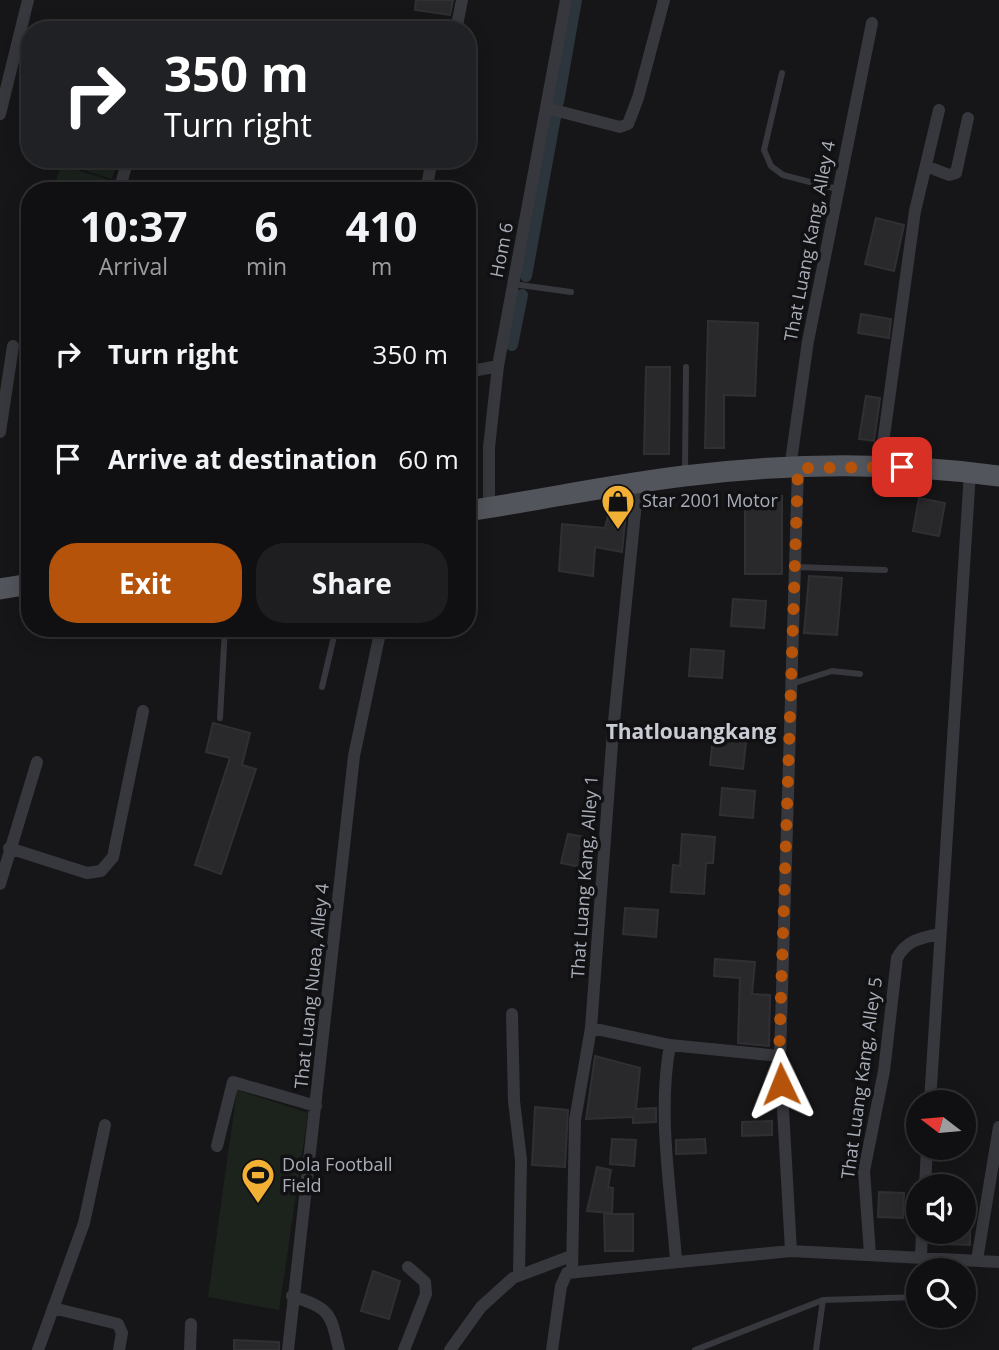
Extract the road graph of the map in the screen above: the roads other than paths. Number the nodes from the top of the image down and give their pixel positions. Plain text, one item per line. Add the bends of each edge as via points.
1 (28, 0) edge
2 (462, 0) edge
3 (566, 0) edge
4 (664, 0) edge
5 (23, 21) edge
6 (458, 21) edge
7 (872, 23) dead end
8 (21, 28) edge
9 (782, 74) dead end
10 (546, 108) junction
11 (939, 110) dead end
12 (0, 114) edge
13 (968, 118) dead end
14 (926, 166) junction
15 (837, 189) junction
16 (513, 284) junction
17 (570, 292) dead end
18 (13, 346) dead end
19 (498, 366) junction
20 (686, 367) dead end
21 (476, 370) edge
22 (0, 432) edge
23 (880, 465) junction
24 (794, 468) junction
25 (970, 472) junction
26 (685, 476) junction
27 (999, 477) edge
28 (638, 483) junction
29 (489, 508) junction
30 (476, 510) edge
31 (794, 567) junction
32 (885, 570) dead end
33 (21, 586) edge
34 (0, 589) edge
35 (224, 637) edge
36 (334, 637) edge
37 (379, 637) edge
38 (860, 674) dead end
39 (791, 684) junction
40 (322, 687) dead end
41 (143, 711) dead end
42 (220, 718) dead end
43 (37, 762) dead end
44 (9, 848) junction
45 (0, 884) edge
46 (939, 934) junction
47 (512, 1014) dead end
48 (591, 1028) junction
49 (670, 1045) junction
50 (779, 1056) junction
51 (930, 1090) edge
52 (316, 1105) junction
53 (105, 1125) dead end
54 (999, 1127) edge
55 (217, 1146) dead end
56 (791, 1251) junction
57 (870, 1254) junction
58 (571, 1256) junction
59 (906, 1258) edge
60 (676, 1260) junction
61 (977, 1260) joint
62 (999, 1262) edge
63 (408, 1267) dead end
64 (572, 1272) junction
65 (519, 1273) junction
66 (292, 1296) junction
67 (906, 1297) edge
68 (823, 1300) junction
69 (53, 1308) junction
70 (191, 1324) dead end
71 (38, 1350) edge
72 (119, 1350) edge
73 (190, 1350) edge
74 (288, 1350) edge
75 (339, 1350) edge
76 (404, 1350) edge
77 (450, 1350) edge
78 (552, 1350) edge
79 (695, 1350) edge
80 (816, 1350) edge

1 - 5 street
2 - 6 street
3 - 10 street, Hom 6
4 - 10 street via 628,124 620,127
7 - 15 street, That Luang Kang, Alley 4
8 - 12 street
9 - 15 lane via 764,150 771,166 783,176
10 - 16 street, Hom 6
11 - 14 street
13 - 14 street via 956,173 949,175
14 - 23 street via 915,211
15 - 24 street, That Luang Kang, Alley 4 via 806,354
16 - 17 lane
16 - 19 street, Hom 6
18 - 22 street
19 - 21 street
19 - 29 street, Hom 6 via 489,447
20 - 26 lane
23 - 24 main road
23 - 25 main road
24 - 26 main road
24 - 31 street, That Luang Kang, Alley 4
25 - 27 main road
25 - 46 street
26 - 28 main road
28 - 29 main road
28 - 48 street, That Luang Kang, Alley 1 via 613,731
29 - 30 main road
31 - 32 lane
31 - 39 street, That Luang Kang, Alley 4
33 - 34 main road
35 - 42 lane
36 - 40 lane
37 - 52 street, That Luang Nuea, Alley 4 via 354,756
38 - 39 lane via 832,671
39 - 50 street, That Luang Kang, Alley 4
41 - 44 street via 113,857 101,871 87,873
43 - 44 street
44 - 45 street
46 - 51 street
46 - 57 street, That Luang Kang, Alley 5 via 912,940 897,958 884,1071 864,1171
47 - 65 street via 521,1160
48 - 49 street
48 - 58 street, That Luang Kang, Alley 1 via 575,1120
49 - 50 street
49 - 60 street via 665,1078
50 - 56 street, That Luang Kang, Alley 4
52 - 55 street via 233,1082
52 - 66 street, That Luang Nuea, Alley 4
53 - 69 street via 84,1223
54 - 61 street
56 - 57 street
56 - 60 street
57 - 59 street
58 - 64 street, That Luang Kang, Alley 1
58 - 65 street
60 - 64 street
61 - 62 street
63 - 76 street via 425,1282 426,1294
64 - 78 street via 562,1280
65 - 77 street via 481,1307
66 - 74 street, That Luang Nuea, Alley 4
66 - 75 street via 323,1307 332,1317
67 - 68 lane
68 - 79 lane
68 - 80 lane
69 - 71 street
69 - 72 street via 118,1324 122,1333
70 - 73 street

